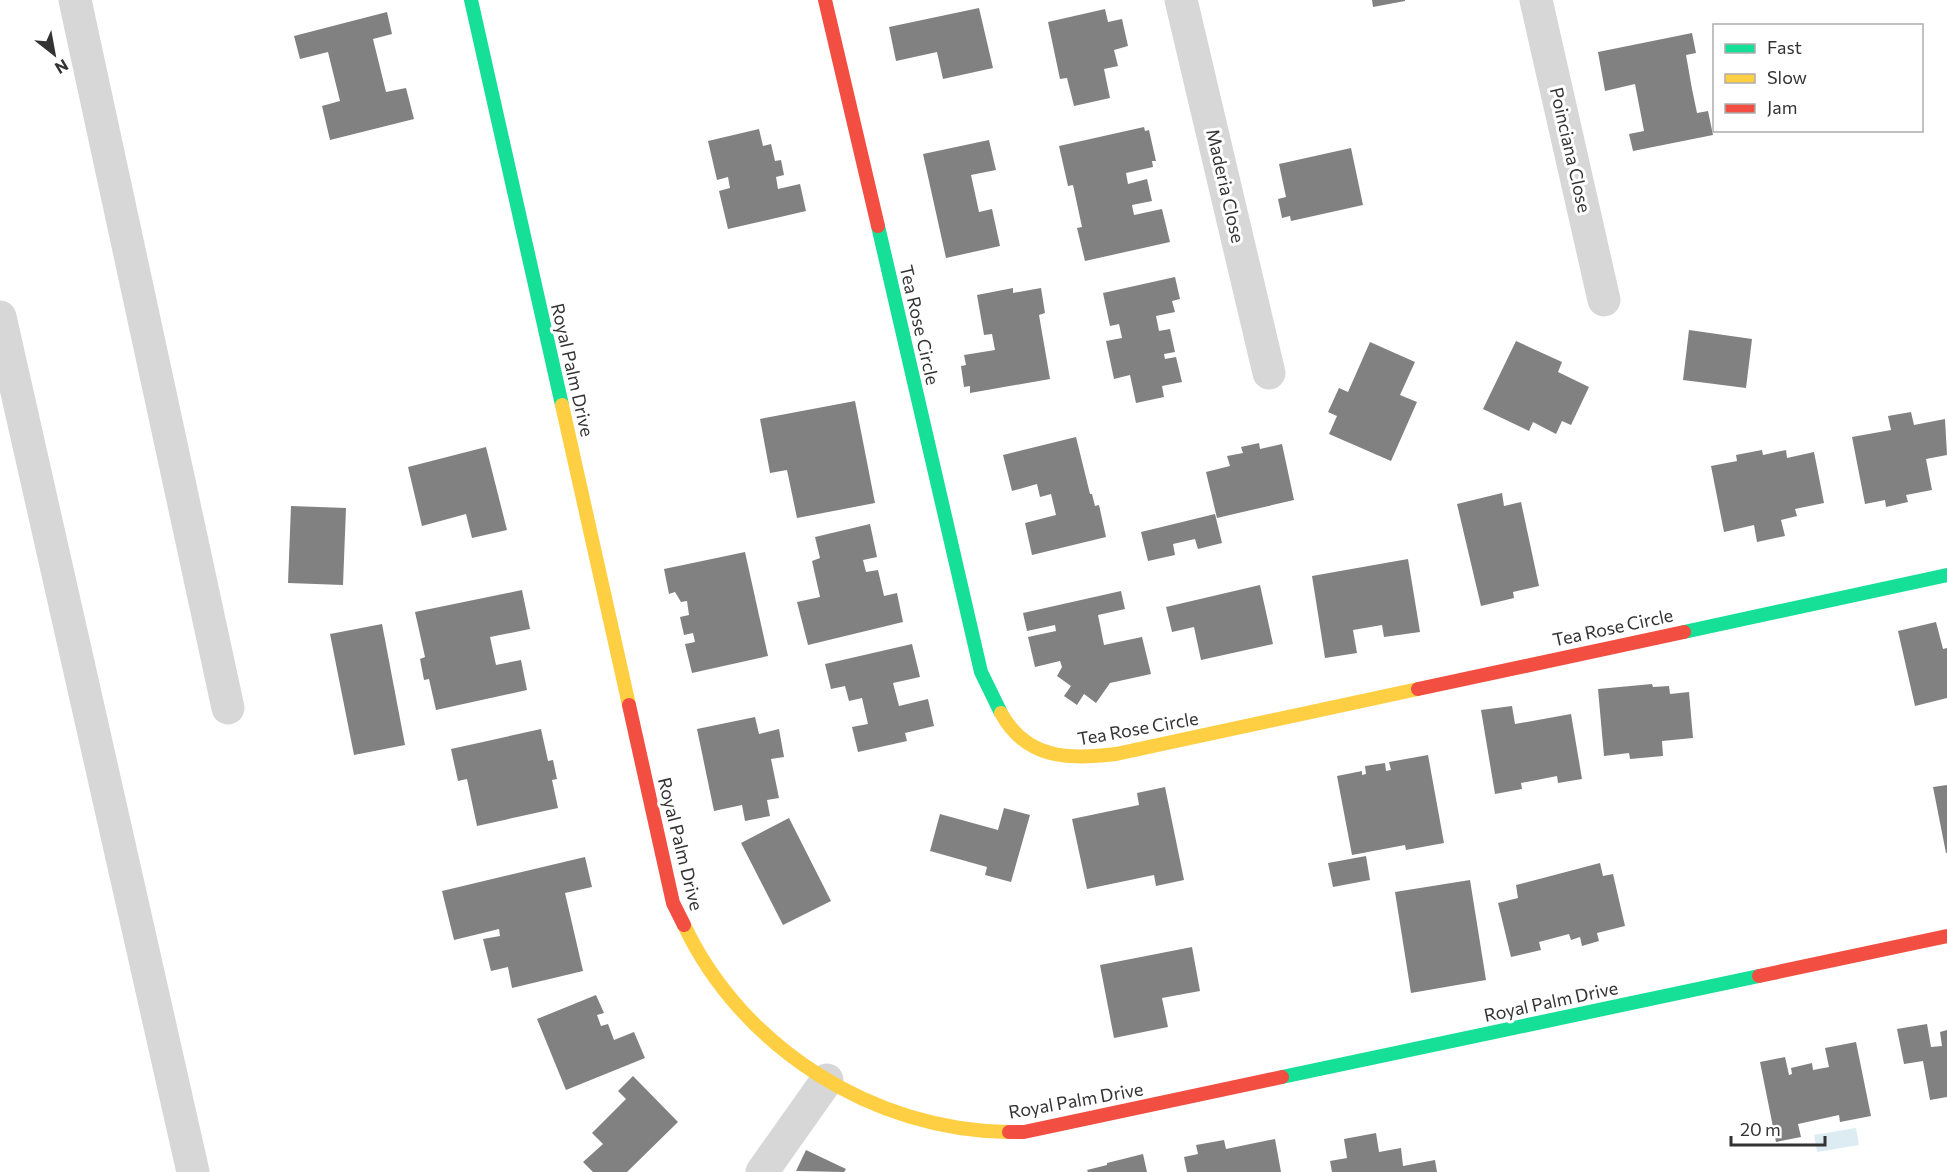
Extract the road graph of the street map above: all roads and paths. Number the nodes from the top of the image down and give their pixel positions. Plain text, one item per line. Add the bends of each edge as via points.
1 (75, 0) edge
2 (471, 0) edge
3 (825, 0) edge
4 (1181, 0) edge
5 (1536, 0) edge
6 (1604, 300) dead end
7 (0, 317) edge
8 (1269, 373) dead end
9 (1947, 575) edge
10 (228, 708) dead end
11 (1947, 936) edge
12 (827, 1080) junction
13 (193, 1172) edge
14 (762, 1172) edge

1 - 10 street
2 - 12 street, Royal Palm Drive via 673,903 688,940 727,996 786,1052
3 - 9 street, Tea Rose Circle via 981,672 1006,721 1023,742 1038,751 1056,758 1077,759 1116,754
4 - 8 street, Maderia Close
5 - 6 street, Poinciana Close
7 - 13 street
11 - 12 street, Royal Palm Drive via 1024,1132 945,1127 868,1101
12 - 14 street

